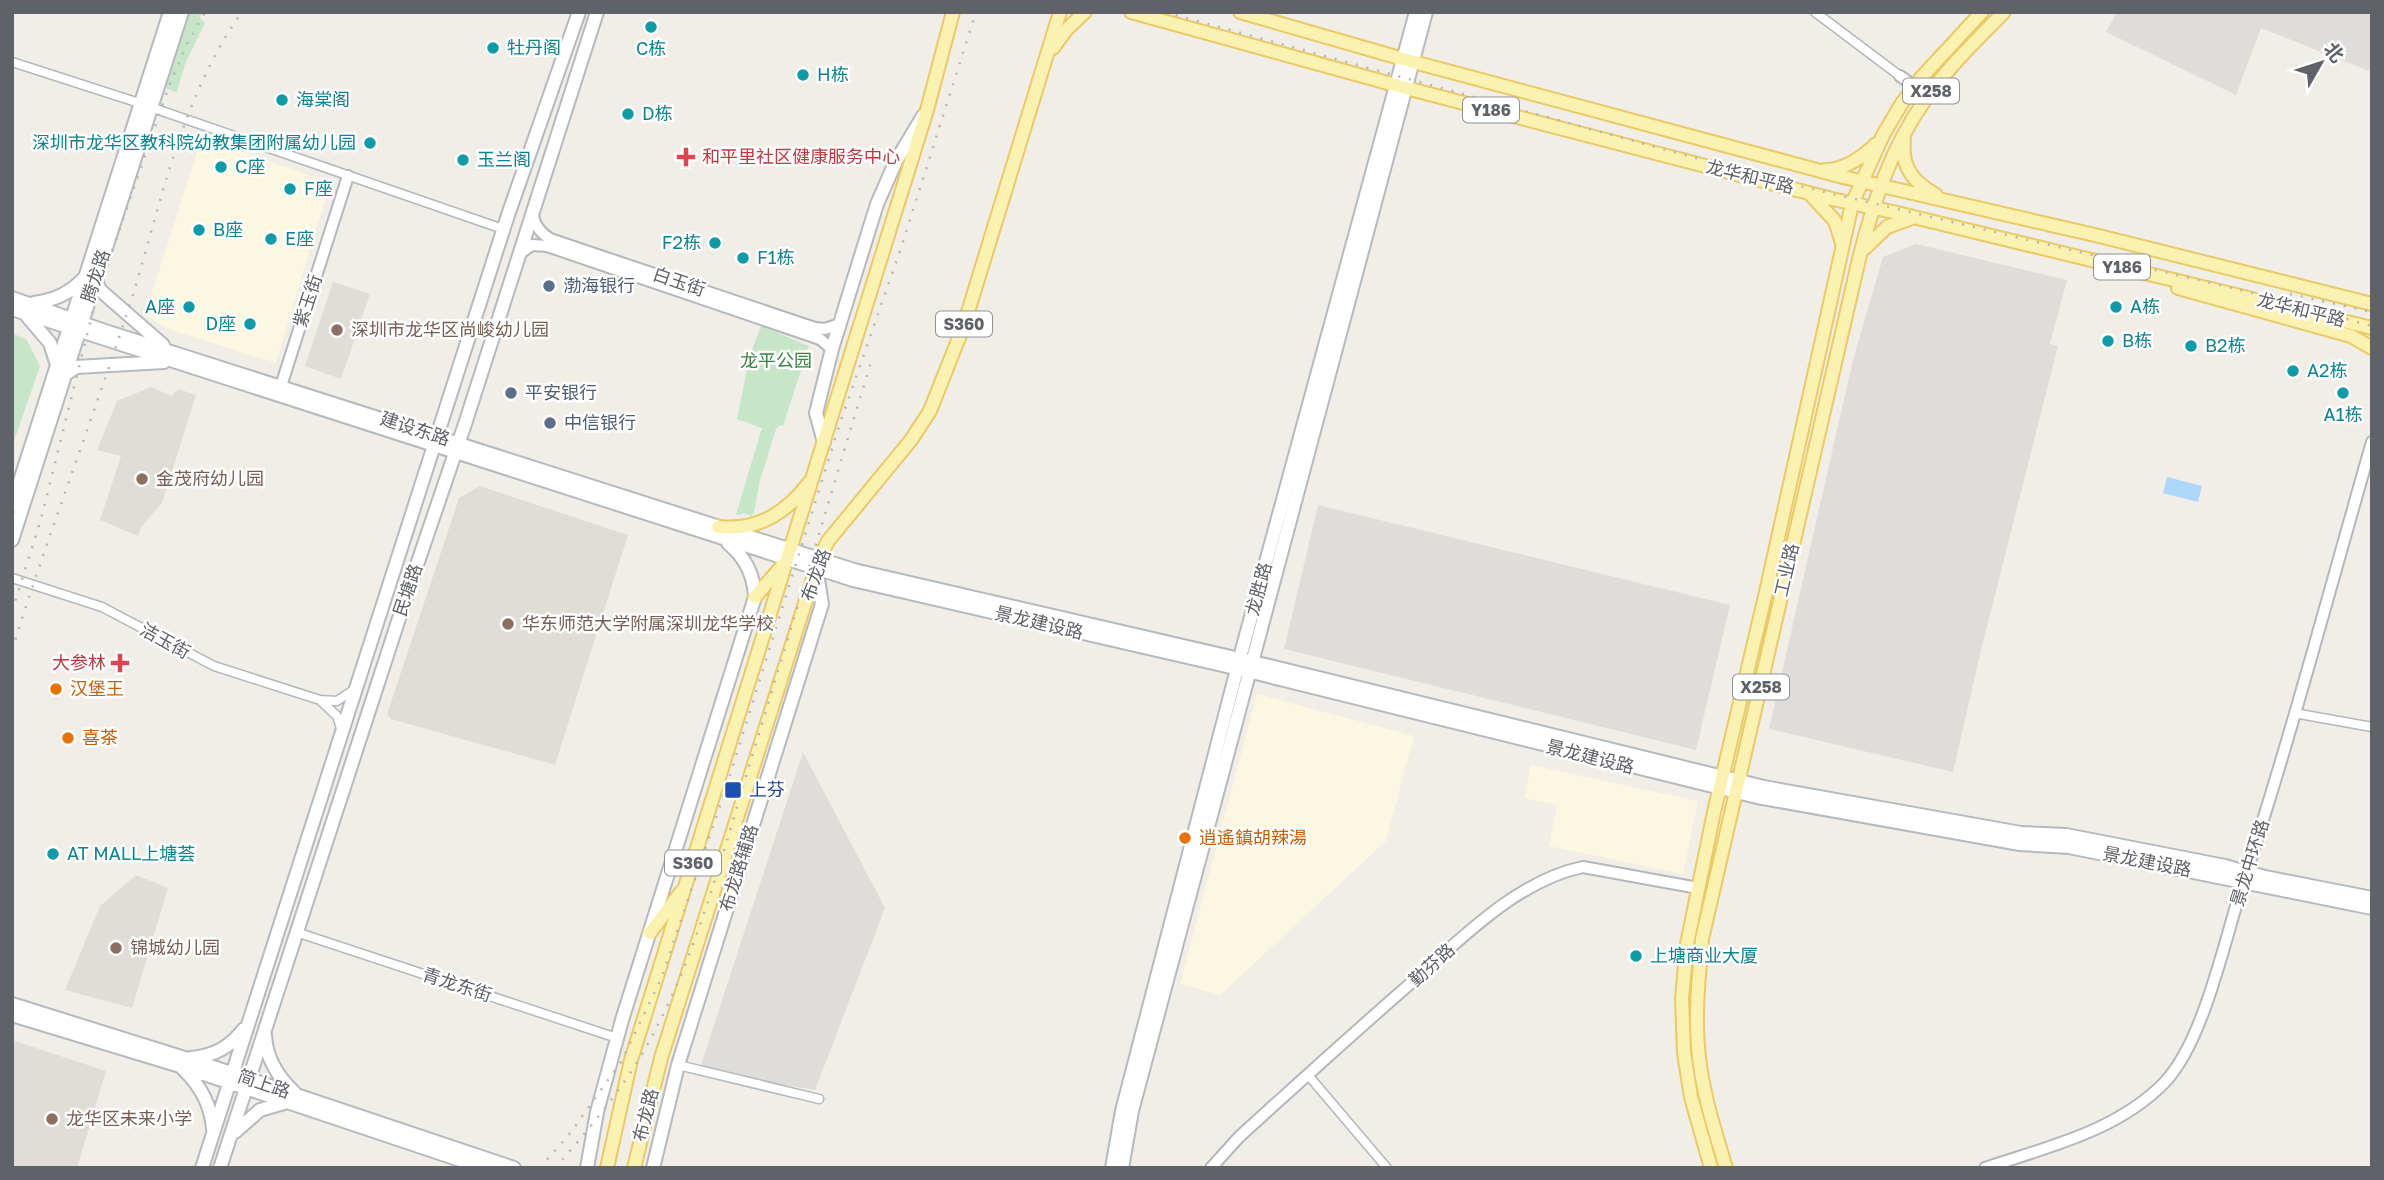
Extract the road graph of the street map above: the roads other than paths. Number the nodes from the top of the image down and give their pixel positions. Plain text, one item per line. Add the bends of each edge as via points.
1 (170, 12) edge
2 (181, 12) edge
3 (579, 12) edge
4 (597, 12) edge
5 (1060, 12) edge
6 (1085, 12) edge
7 (1131, 12) edge
8 (1240, 12) edge
9 (1416, 12) edge
10 (1426, 12) edge
11 (1815, 12) edge
12 (1982, 12) edge
13 (2004, 12) edge
14 (952, 13) edge
15 (1046, 57) junction
16 (1408, 61) junction
17 (12, 62) edge
18 (1900, 76) joint
19 (1914, 86) junction
20 (1401, 87) junction
21 (145, 105) junction
22 (927, 110) junction
23 (1909, 126) junction
24 (1882, 135) junction
25 (1819, 170) junction
26 (348, 176) junction
27 (1861, 181) junction
28 (1880, 186) junction
29 (1805, 191) junction
30 (1945, 201) junction
31 (1852, 204) junction
32 (1872, 208) junction
33 (533, 211) junction
34 (1913, 218) junction
35 (503, 229) junction
36 (1842, 249) junction
37 (518, 257) junction
38 (1858, 259) junction
39 (2139, 271) junction
40 (90, 278) junction
41 (12, 298) edge
42 (2372, 304) edge
43 (21, 308) edge
44 (840, 324) junction
45 (75, 326) junction
46 (2372, 327) edge
47 (2372, 348) edge
48 (832, 349) junction
49 (171, 356) junction
50 (61, 370) junction
51 (281, 386) junction
52 (436, 441) junction
53 (824, 442) junction
54 (2372, 442) edge
55 (457, 448) junction
56 (813, 477) junction
57 (12, 506) edge
58 (720, 533) junction
59 (12, 540) edge
60 (789, 555) junction
61 (817, 564) junction
62 (12, 578) edge
63 (755, 597) junction
64 (1244, 665) junction
65 (359, 682) junction
66 (320, 701) junction
67 (2294, 713) junction
68 (2372, 727) edge
69 (341, 738) junction
70 (1721, 783) junction
71 (1737, 787) junction
72 (2245, 877) junction
73 (686, 886) junction
74 (1698, 888) junction
75 (2372, 898) edge
76 (2372, 908) edge
77 (296, 932) junction
78 (650, 933) junction
79 (12, 1004) edge
80 (12, 1015) edge
81 (249, 1020) junction
82 (266, 1026) junction
83 (617, 1038) junction
84 (181, 1062) junction
85 (678, 1065) junction
86 (1308, 1075) junction
87 (231, 1078) junction
88 (248, 1084) junction
89 (297, 1100) junction
90 (819, 1100) dead end
91 (212, 1136) junction
92 (229, 1140) junction
93 (586, 1164) edge
94 (202, 1168) edge
95 (220, 1168) edge
96 (484, 1168) edge
97 (514, 1168) edge
98 (607, 1168) edge
99 (634, 1168) edge
100 (653, 1168) edge
101 (1112, 1168) edge
102 (1122, 1168) edge
103 (1211, 1168) edge
104 (1387, 1168) edge
105 (1711, 1168) edge
106 (1726, 1168) edge
107 (1984, 1168) edge

1 - 21 main road, 腾龙路
2 - 21 main road, 腾龙路
3 - 35 main road, 民塘路
4 - 33 main road, 民塘路
5 - 15 main road, 布龙路 / S360
6 - 15 main road
7 - 20 main road, 龙华和平路 / Y186
8 - 16 main road, 龙华和平路 / Y186
9 - 16 main road, 龙胜路
10 - 16 main road, 龙胜路
11 - 18 street
12 - 19 main road, 工业路 / X258
13 - 23 main road, 工业路 / X258 via 1936,86
14 - 22 main road, 布龙路 / S360
15 - 61 main road, 布龙路 / S360 via 964,325 930,411 828,541
16 - 20 main road, 龙胜路
16 - 25 main road, 龙华和平路 / Y186
17 - 21 street
18 - 19 street
19 - 24 main road, 工业路 / X258
20 - 29 main road, 龙华和平路 / Y186
20 - 64 main road, 龙胜路
21 - 26 street
21 - 40 main road, 腾龙路
22 - 44 main road, 布龙路 via 887,181
22 - 53 main road, 布龙路 / S360
23 - 28 main road, 工业路 / X258
23 - 30 main road via 1903,149 1906,167 1919,184
24 - 25 main road via 1850,162
24 - 27 main road, 工业路 / X258
25 - 27 main road, 龙华和平路 / Y186
26 - 35 street
26 - 51 street, 紫玉街
27 - 28 main road, 龙华和平路 / Y186
27 - 31 main road, 工业路 / X258
28 - 30 main road, 龙华和平路 / Y186
28 - 32 main road, 工业路 / X258
29 - 31 main road, 龙华和平路 / Y186
29 - 36 main road via 1835,221
30 - 42 main road, 龙华和平路 / Y186
31 - 32 main road, 龙华和平路 / Y186
31 - 36 main road, 工业路 / X258
32 - 34 main road, 龙华和平路 / Y186
32 - 38 main road, 工业路 / X258
33 - 37 main road, 民塘路
33 - 44 street, 白玉街 via 533,219 550,239 815,328
34 - 38 main road via 1880,232
34 - 39 main road, 龙华和平路 / Y186
35 - 52 main road, 民塘路
36 - 70 main road, 工业路 / X258
37 - 48 street, 白玉街 via 532,245 547,246 822,340
37 - 55 main road, 民塘路
38 - 71 main road, 工业路 / X258
39 - 46 main road, 龙华和平路 / Y186
39 - 47 main road via 2192,293 2351,336
40 - 43 main road via 57,298
40 - 45 main road, 腾龙路
40 - 49 main road
41 - 43 main road, 建设东路
43 - 45 main road, 建设东路
43 - 50 main road via 46,337
44 - 48 main road, 布龙路
45 - 49 main road, 建设东路
45 - 50 main road, 腾龙路
48 - 53 main road via 816,413
49 - 50 main road
49 - 51 main road, 建设东路
49 - 52 main road, 建设东路
50 - 57 main road, 腾龙路
50 - 59 main road, 腾龙路
51 - 52 main road, 建设东路
52 - 55 main road, 建设东路
52 - 65 main road, 民塘路
53 - 56 main road, 布龙路 / S360
54 - 67 street, 景龙中环路
55 - 58 main road, 建设东路
55 - 77 main road, 民塘路
56 - 58 main road via 797,497 765,520
56 - 60 main road, 布龙路 / S360
58 - 60 main road, 建设东路
58 - 63 main road via 748,567
60 - 61 main road, 建设东路
60 - 63 main road
60 - 73 main road, 布龙路 / S360
61 - 64 main road, 景龙建设路 via 853,580
61 - 85 main road, 布龙路辅路 via 822,604
61 - 99 main road, 布龙路 / S360 via 662,1058
62 - 66 street, 洁玉街 via 102,607 214,666
63 - 78 main road
64 - 70 main road, 景龙建设路
64 - 101 main road, 龙胜路 via 1122,1111
64 - 102 main road, 龙胜路 via 1132,1111
65 - 66 street via 337,701
65 - 69 main road, 民塘路
66 - 69 street via 339,720
67 - 68 street
67 - 72 street, 景龙中环路
69 - 81 main road, 民塘路
70 - 71 main road, 景龙建设路
70 - 74 main road, 工业路 / X258
71 - 72 main road, 景龙建设路 via 2020,844 2069,847
71 - 106 main road, 工业路 / X258 via 1702,939 1697,996 1700,1070
72 - 75 main road, 景龙建设路
72 - 76 main road, 景龙建设路
72 - 107 street, 景龙中环路 via 2192,1038 2166,1080 2144,1100 2098,1127
73 - 78 main road
73 - 98 main road, 布龙路 / S360 via 631,1060
74 - 86 street, 勤芬路 via 1583,867 1547,878 1459,941
74 - 105 main road, 工业路 / X258 via 1683,974 1682,1025 1691,1097
77 - 82 main road, 民塘路
77 - 83 street, 青龙东街
78 - 83 main road
79 - 84 main road, 简上路
80 - 84 main road, 简上路
81 - 84 main road via 226,1048
81 - 87 main road, 民塘路
82 - 88 main road, 民塘路
82 - 89 main road via 265,1043 272,1062
83 - 93 main road
84 - 87 main road, 简上路
84 - 91 main road via 206,1100
85 - 90 street
85 - 100 main road, 布龙路辅路
86 - 103 street, 勤芬路
86 - 104 street
87 - 88 main road, 简上路
87 - 91 main road, 民塘路
88 - 89 main road, 简上路
88 - 92 main road, 民塘路
89 - 92 main road via 260,1110
89 - 96 main road, 简上路
89 - 97 main road, 简上路
91 - 94 main road, 民塘路
92 - 95 main road, 民塘路

